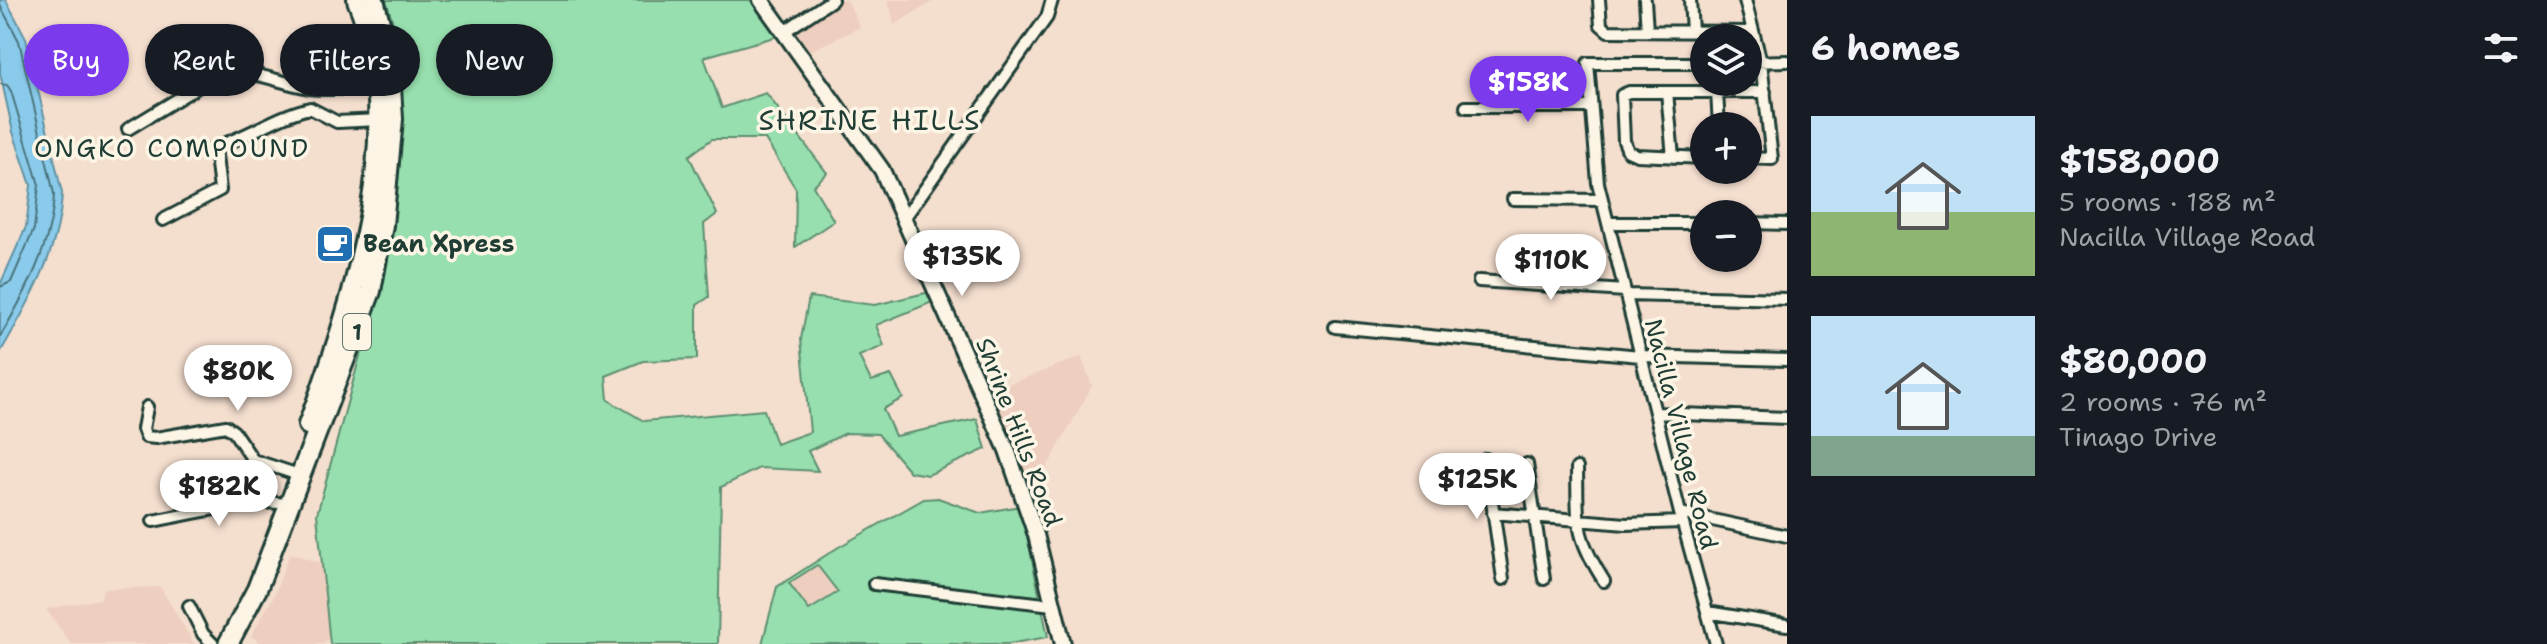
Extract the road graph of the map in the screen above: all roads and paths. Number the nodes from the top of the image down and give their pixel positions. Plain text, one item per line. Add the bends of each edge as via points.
1 (357, 0) edge
2 (374, 0) edge
3 (761, 0) edge
4 (832, 0) edge
5 (1052, 0) edge
6 (1599, 0) edge
7 (1645, 0) edge
8 (1690, 0) edge
9 (1745, 0) edge
10 (365, 24) edge
11 (382, 24) edge
12 (1692, 24) edge
13 (1751, 24) edge
14 (785, 31) junction
15 (1647, 31) junction
16 (1690, 31) edge
17 (1787, 61) edge
18 (1762, 62) edge
19 (1690, 63) edge
20 (1762, 70) edge
21 (1492, 73) dead end
22 (280, 80) edge
23 (1667, 92) junction
24 (1690, 92) edge
25 (1765, 92) joint
26 (385, 96) edge
27 (1466, 107) dead end
28 (1494, 107) junction
29 (1591, 107) junction
30 (386, 120) junction
31 (128, 129) dead end
32 (1673, 157) junction
33 (1690, 158) edge
34 (1762, 159) edge
35 (1513, 199) dead end
36 (1602, 200) junction
37 (905, 217) junction
38 (163, 220) dead end
39 (1608, 223) junction
40 (1690, 223) edge
41 (1762, 223) edge
42 (1787, 224) edge
43 (1479, 281) dead end
44 (1625, 293) junction
45 (1787, 299) edge
46 (1335, 327) dead end
47 (1640, 356) junction
48 (1787, 360) edge
49 (147, 407) dead end
50 (1655, 413) junction
51 (1787, 418) edge
52 (1486, 459) dead end
53 (1527, 464) dead end
54 (1577, 468) dead end
55 (296, 474) junction
56 (285, 503) junction
57 (1493, 513) junction
58 (1535, 517) junction
59 (1681, 518) junction
60 (153, 521) dead end
61 (1578, 521) junction
62 (1787, 536) edge
63 (1503, 579) dead end
64 (1544, 579) dead end
65 (1604, 581) dead end
66 (874, 584) dead end
67 (1053, 605) junction
68 (189, 606) dead end
69 (1707, 612) junction
70 (1787, 625) edge
71 (214, 644) edge
72 (228, 644) edge
73 (1063, 644) edge
74 (1716, 644) edge

1 - 10 highway, 1
2 - 11 highway, 1
3 - 14 street, Shrine Hills Road
4 - 14 street
5 - 37 street via 1047,17
6 - 15 street via 1604,29
7 - 15 street
8 - 12 street
9 - 13 street
14 - 37 street, Shrine Hills Road via 875,159
15 - 16 street
17 - 18 street
19 - 29 street, Nacilla Village Road via 1588,63
20 - 25 street
21 - 28 street
22 - 31 street via 244,71 216,76
23 - 24 street
23 - 32 street
23 - 32 street via 1624,93 1622,128 1631,153
25 - 34 street via 1772,159
26 - 30 highway, 1
27 - 28 street
28 - 29 street
29 - 36 street, Nacilla Village Road
30 - 38 street via 337,122 310,108 265,123 215,147 220,190
30 - 55 highway, 1 via 385,211 371,291
32 - 33 street
35 - 36 street
36 - 39 street, Nacilla Village Road
37 - 67 street, Shrine Hills Road via 1007,450
39 - 40 street
39 - 44 street, Nacilla Village Road
41 - 42 street
43 - 44 street
44 - 45 street
44 - 47 street, Nacilla Village Road
46 - 47 street
47 - 48 street
47 - 50 street, Nacilla Village Road
49 - 55 street via 146,437 226,426 253,460
50 - 51 street
50 - 59 street, Nacilla Village Road
52 - 57 street
53 - 58 street
54 - 61 street
55 - 56 highway, 1
56 - 60 street
56 - 71 highway, 1 via 235,615
56 - 72 highway, 1 via 257,589
57 - 58 street
57 - 63 street
58 - 61 street
58 - 64 street
59 - 61 street via 1626,524
59 - 62 street
59 - 69 street, Nacilla Village Road
61 - 65 street via 1581,542
66 - 67 street
67 - 73 street, Shrine Hills Road
68 - 71 street
69 - 70 street
69 - 74 street, Nacilla Village Road

